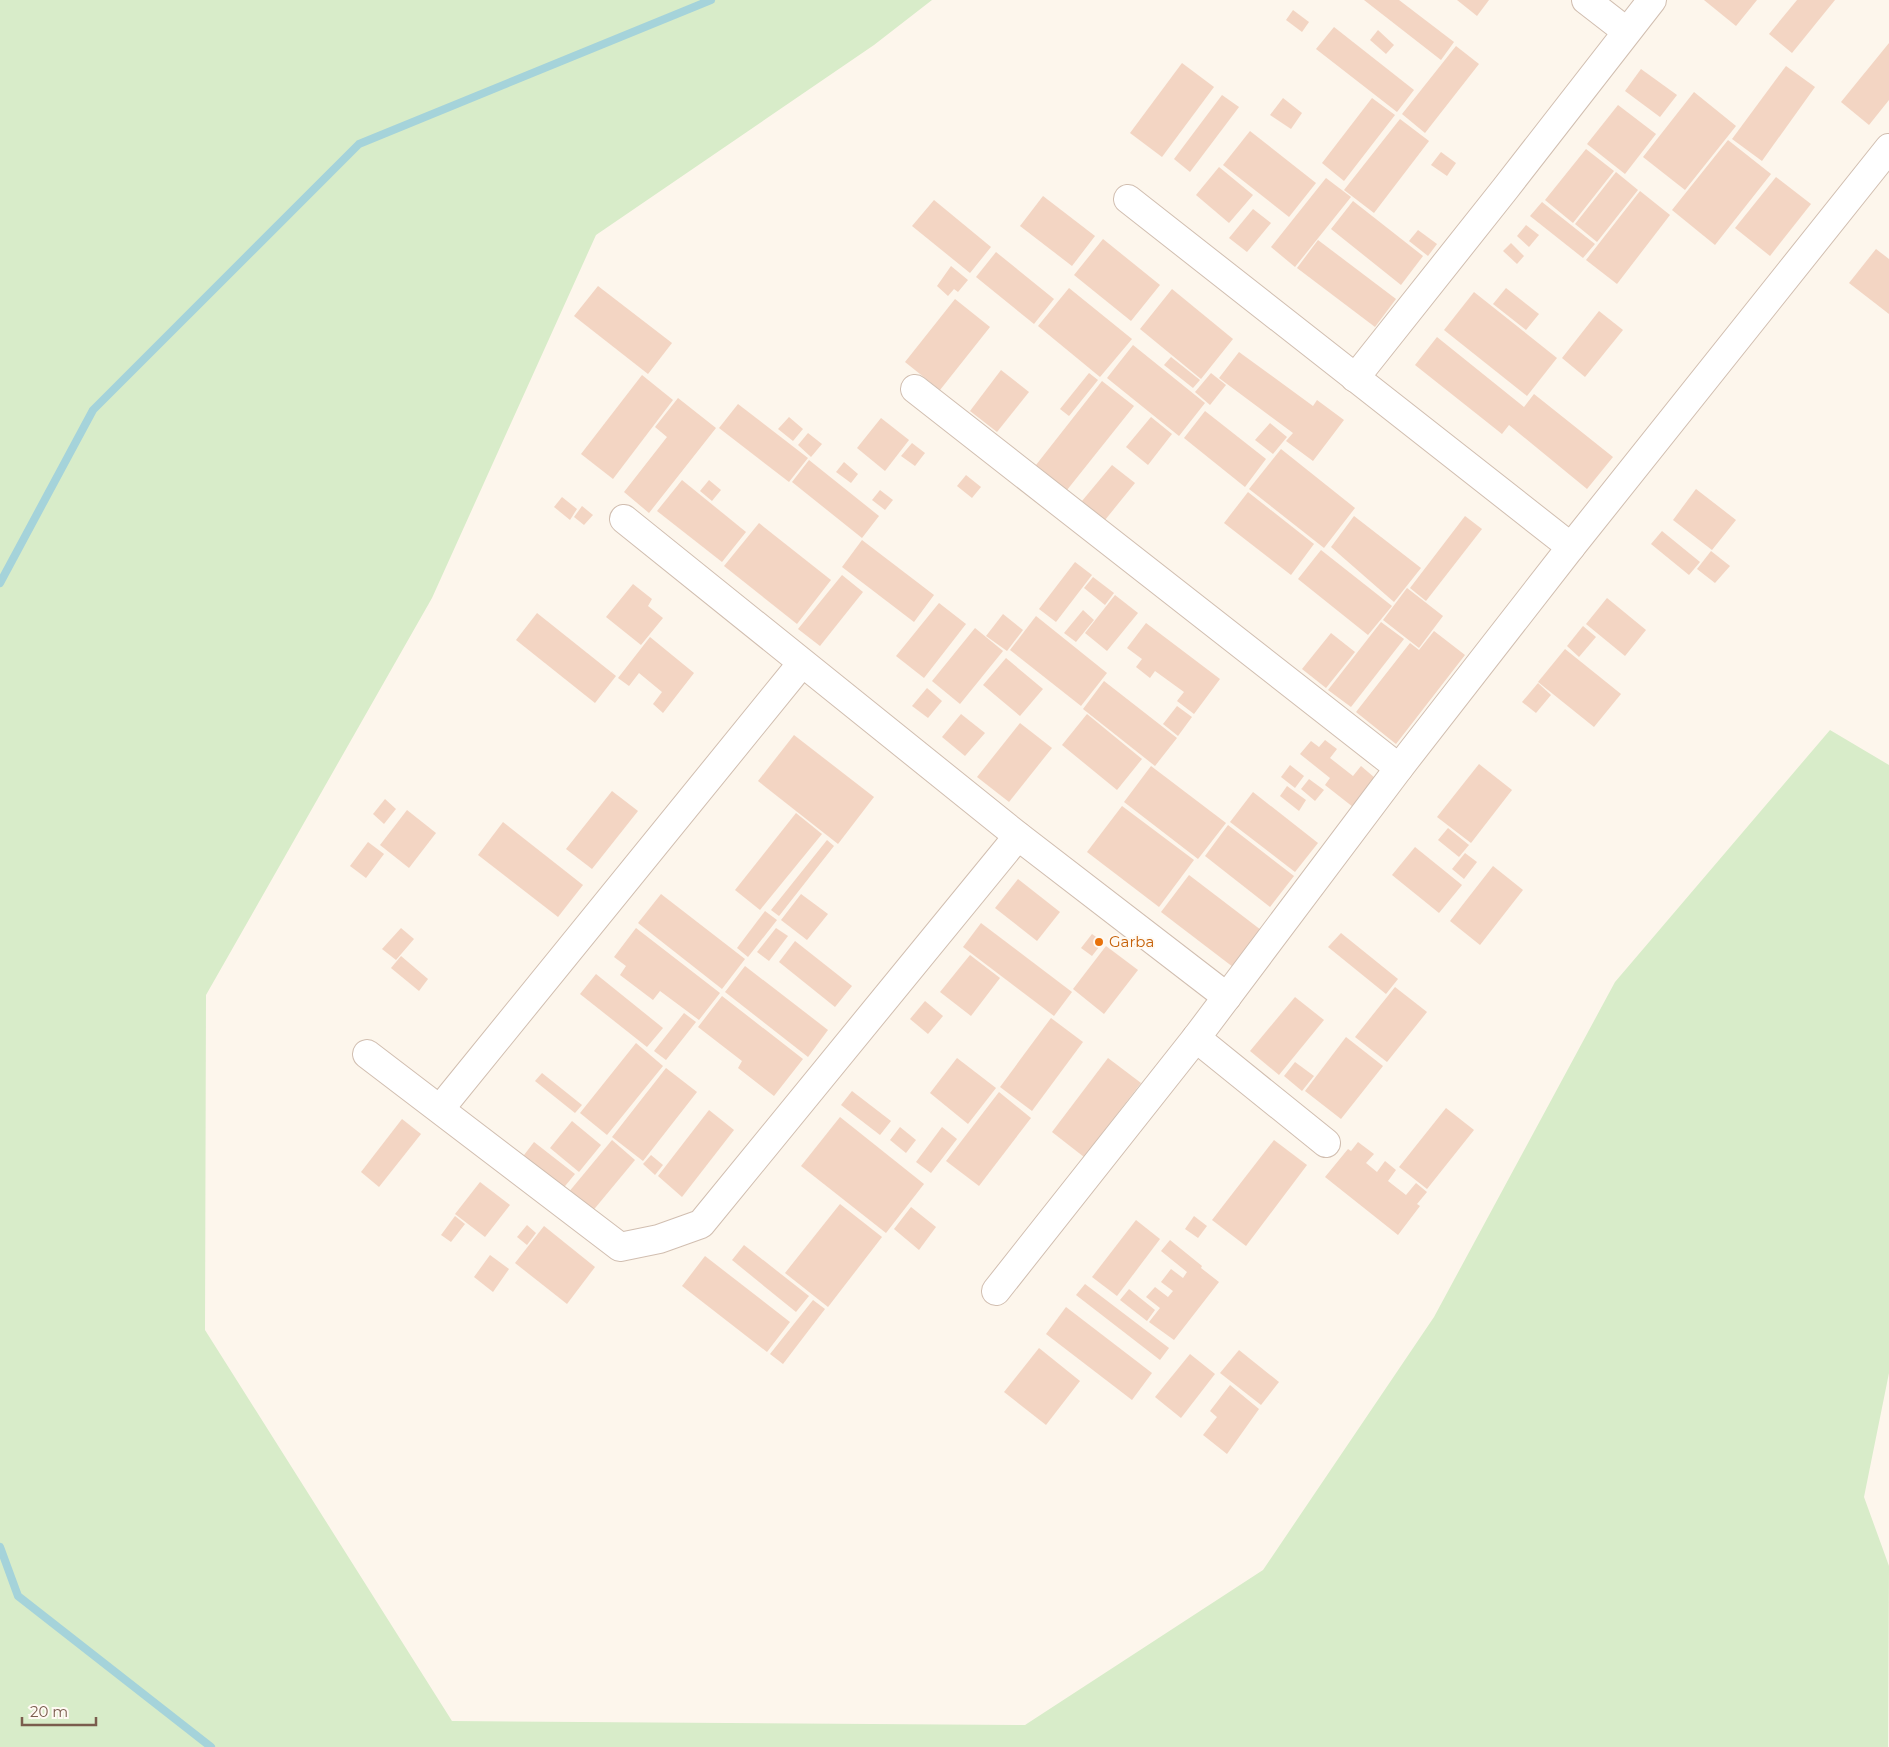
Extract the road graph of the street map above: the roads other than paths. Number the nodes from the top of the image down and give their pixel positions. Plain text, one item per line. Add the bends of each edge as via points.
1 (1586, 0) edge
2 (1652, 0) edge
3 (1626, 31) junction
4 (1889, 148) edge
5 (1128, 199) dead end
6 (1355, 378) junction
7 (915, 389) dead end
8 (624, 519) dead end
9 (1571, 547) junction
10 (802, 664) junction
11 (1399, 768) junction
12 (1018, 836) junction
13 (1227, 997) junction
14 (1196, 1038) junction
15 (367, 1054) dead end
16 (440, 1109) junction
17 (1326, 1143) dead end
18 (996, 1291) dead end

1 - 3 street
2 - 3 street
3 - 6 street via 1506,189
4 - 9 street
5 - 6 street
6 - 9 street
7 - 11 street
8 - 10 street
9 - 11 street
10 - 12 street
10 - 16 street
11 - 13 street
12 - 13 street
12 - 16 street via 701,1224 659,1239 620,1247
13 - 14 street
14 - 17 street
14 - 18 street
15 - 16 street

